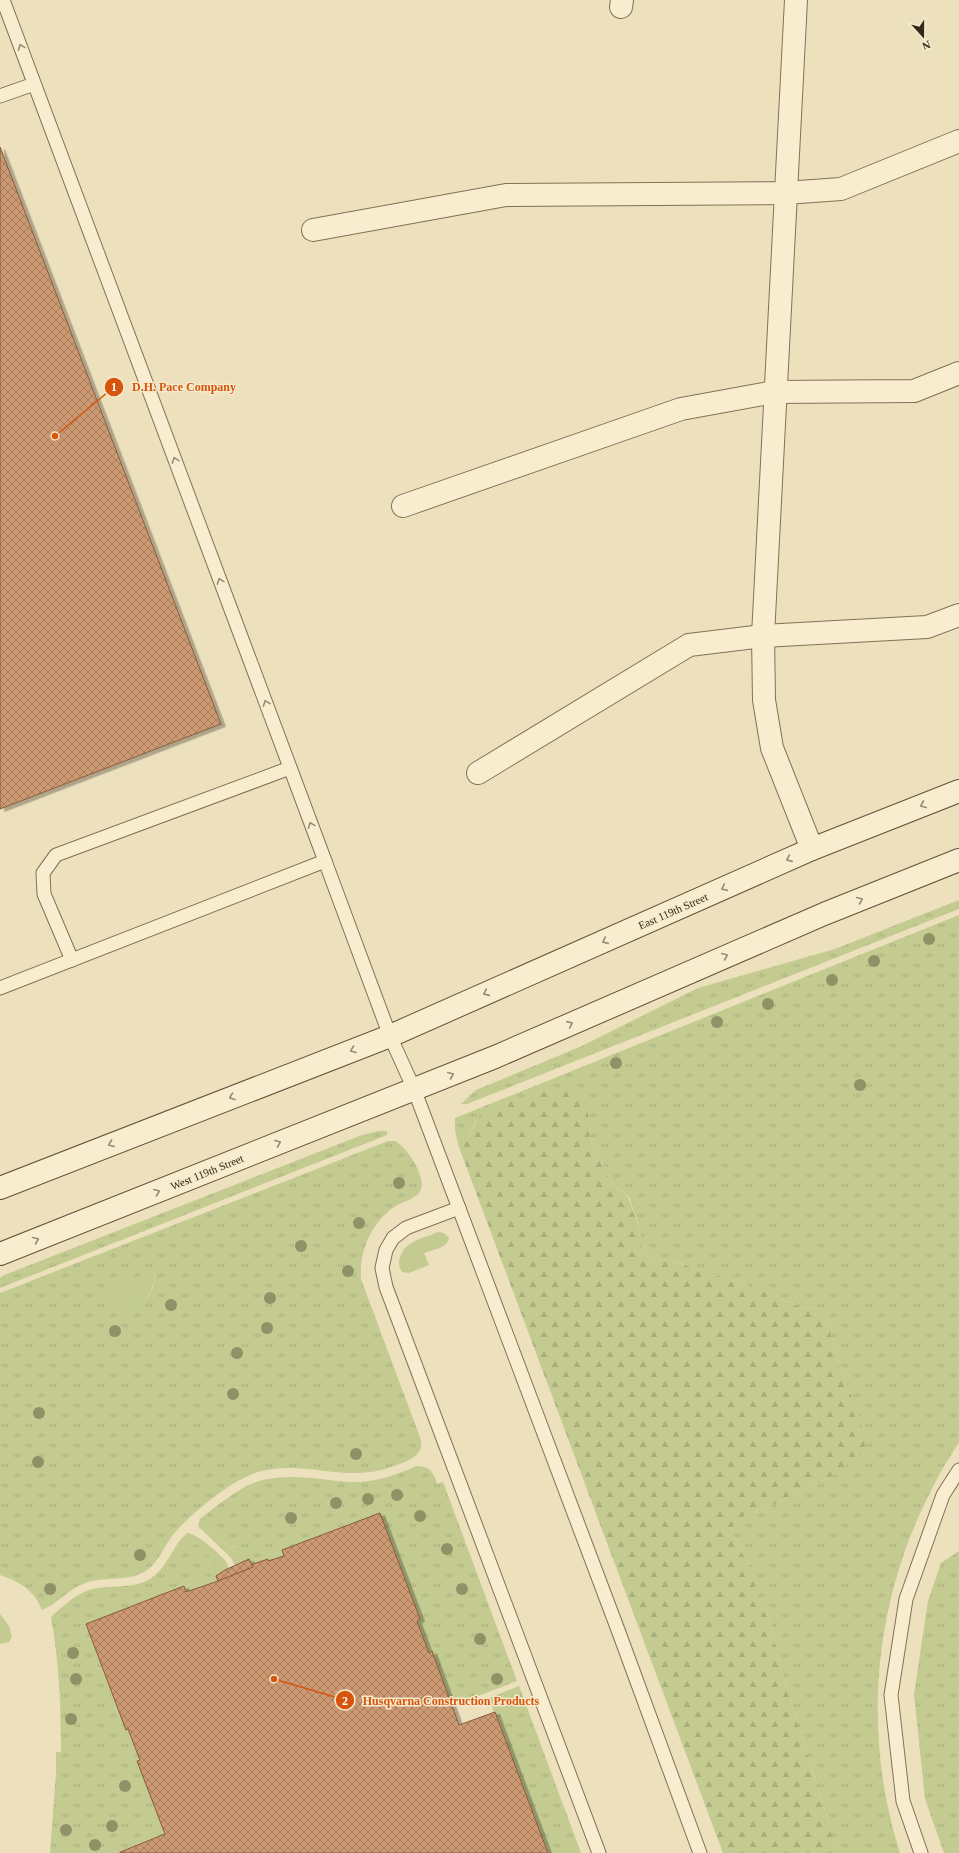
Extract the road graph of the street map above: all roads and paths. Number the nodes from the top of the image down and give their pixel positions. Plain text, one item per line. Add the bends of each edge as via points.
1 (3, 0) edge
2 (796, 0) edge
3 (34, 84) junction
4 (0, 96) edge
5 (959, 141) edge
6 (785, 193) junction
7 (313, 230) dead end
8 (959, 373) edge
9 (774, 392) junction
10 (403, 506) dead end
11 (959, 615) edge
12 (762, 636) junction
13 (290, 768) junction
14 (478, 773) dead end
15 (959, 791) edge
16 (812, 849) junction
17 (959, 860) edge
18 (325, 862) junction
19 (72, 960) junction
20 (0, 988) edge
21 (390, 1036) junction
22 (414, 1089) junction
23 (0, 1188) edge
24 (459, 1208) junction
25 (0, 1254) edge
26 (959, 1470) edge
27 (599, 1853) edge
28 (700, 1853) edge
29 (921, 1853) edge

3 -> 1 lane
2 - 6 street
3 - 4 lane
13 -> 3 lane
5 - 6 street via 841,189
6 - 7 street via 506,195
6 - 9 street
8 - 9 street via 914,391
9 - 10 street via 681,409
9 - 12 street
11 - 12 street via 927,627
12 - 14 street via 689,645
12 - 16 street via 764,700 772,748
18 -> 13 lane
13 - 19 lane via 56,856 43,873 44,894
15 -> 16 street, East 119th Street
16 -> 21 street, East 119th Street
22 -> 17 street via 495,1057 824,914
18 - 19 lane
18 - 21 lane
19 - 20 lane
21 - 22 lane
21 -> 23 street
22 - 24 lane
25 -> 22 street, West 119th Street
24 - 27 lane via 406,1228 393,1238 386,1250 382,1268 386,1288
24 - 28 lane
26 - 29 lane via 943,1495 906,1599 891,1695 903,1801

